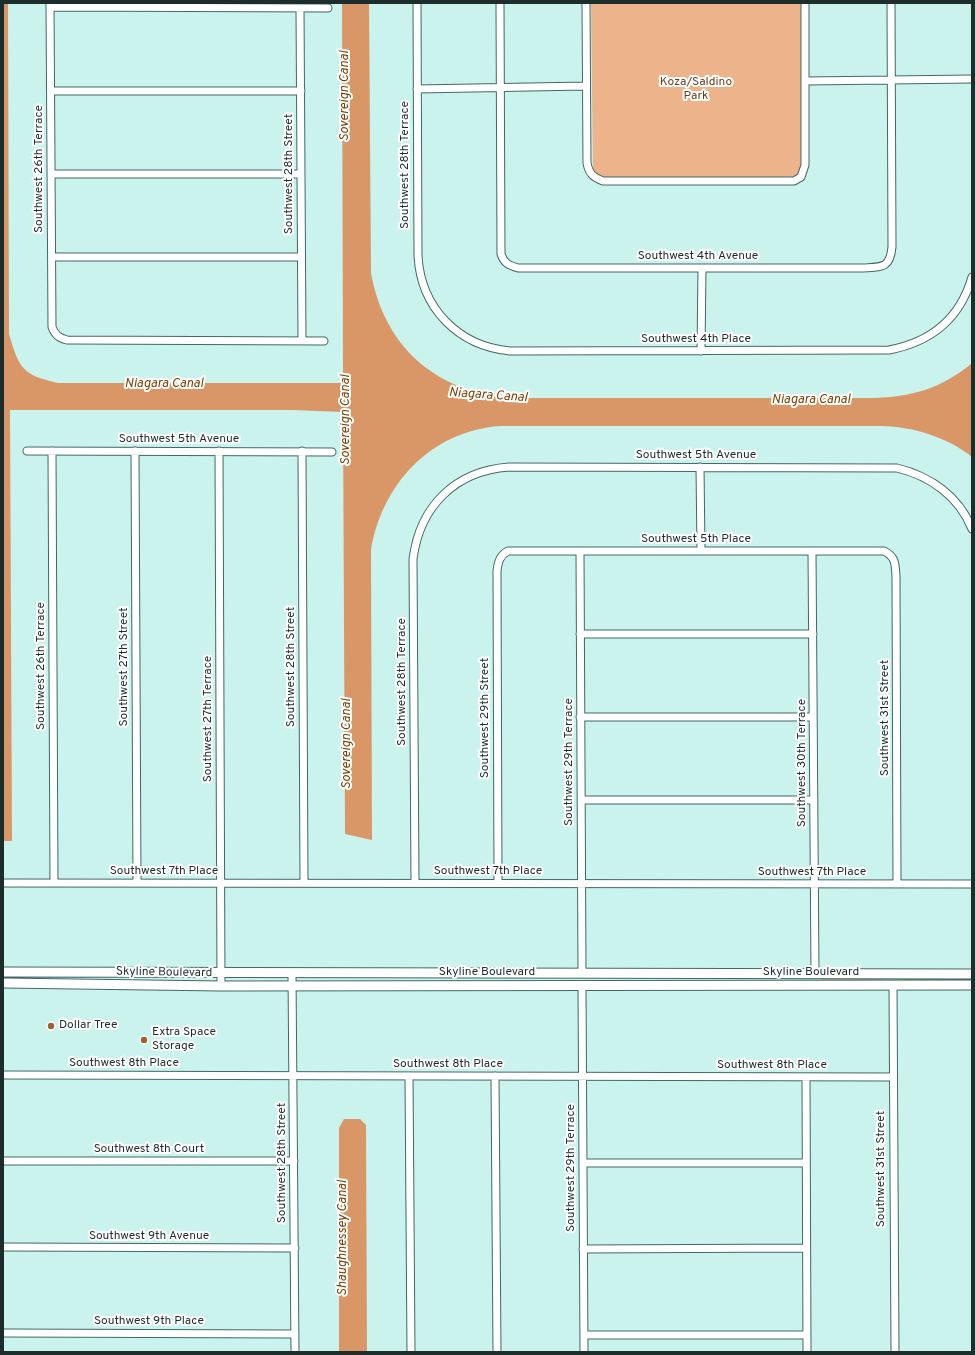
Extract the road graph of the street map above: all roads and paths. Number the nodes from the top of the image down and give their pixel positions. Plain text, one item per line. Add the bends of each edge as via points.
1 (417, 3) edge
2 (500, 3) edge
3 (586, 3) edge
4 (804, 3) edge
5 (891, 3) edge
6 (50, 5) edge
7 (300, 8) junction
8 (328, 8) dead end
9 (972, 78) edge
10 (891, 80) junction
11 (806, 81) junction
12 (586, 86) junction
13 (500, 88) junction
14 (417, 89) junction
15 (301, 90) junction
16 (51, 91) junction
17 (51, 174) junction
18 (301, 174) junction
19 (52, 257) junction
20 (301, 257) junction
21 (702, 268) junction
22 (972, 277) edge
23 (444, 320) joint
24 (302, 341) junction
25 (324, 341) dead end
26 (701, 351) junction
27 (27, 451) dead end
28 (52, 451) junction
29 (135, 451) junction
30 (219, 451) junction
31 (302, 451) junction
32 (332, 452) dead end
33 (700, 467) junction
34 (446, 491) joint
35 (972, 529) edge
36 (580, 551) junction
37 (701, 551) junction
38 (812, 551) junction
39 (502, 554) joint
40 (890, 554) joint
41 (580, 634) junction
42 (813, 634) junction
43 (580, 717) junction
44 (813, 717) junction
45 (581, 800) junction
46 (814, 800) junction
47 (54, 882) junction
48 (137, 882) junction
49 (3, 883) edge
50 (221, 883) junction
51 (304, 883) junction
52 (415, 883) junction
53 (498, 883) junction
54 (581, 883) junction
55 (814, 884) junction
56 (897, 884) junction
57 (972, 884) edge
58 (3, 972) edge
59 (221, 973) junction
60 (292, 973) junction
61 (582, 973) junction
62 (815, 974) junction
63 (893, 974) junction
64 (972, 974) edge
65 (3, 983) edge
66 (291, 984) junction
67 (582, 985) junction
68 (893, 985) junction
69 (972, 985) edge
70 (221, 986) junction
71 (815, 986) junction
72 (3, 1075) edge
73 (294, 1076) junction
74 (409, 1076) junction
75 (495, 1076) junction
76 (582, 1077) junction
77 (806, 1077) junction
78 (893, 1077) junction
79 (3, 1161) edge
80 (294, 1161) junction
81 (806, 1162) junction
82 (583, 1163) junction
83 (3, 1247) edge
84 (295, 1248) junction
85 (806, 1248) junction
86 (584, 1249) junction
87 (3, 1333) edge
88 (295, 1334) junction
89 (584, 1335) junction
90 (807, 1335) junction
91 (295, 1352) edge
92 (411, 1352) edge
93 (497, 1352) edge
94 (584, 1352) edge
95 (807, 1352) edge
96 (894, 1352) edge

1 - 14 street, Southwest 28th Terrace
2 - 13 street
3 - 12 street
4 - 11 street
5 - 10 street
6 - 7 street
6 - 16 street, Southwest 26th Terrace
7 - 8 street
7 - 15 street, Southwest 28th Street
9 - 10 street
10 - 11 street
10 - 21 street, Southwest 4th Avenue via 892,247 888,263 881,267 863,268
11 - 12 street via 805,165 801,177 794,181 757,182 603,181 593,178 588,171 587,163
12 - 13 street
13 - 14 street
13 - 21 street, Southwest 4th Avenue via 501,254 507,265 518,268
14 - 23 street, Southwest 28th Terrace via 418,264 430,301
15 - 16 street
15 - 18 street, Southwest 28th Street
16 - 17 street, Southwest 26th Terrace
17 - 18 street
17 - 19 street, Southwest 26th Terrace
18 - 20 street, Southwest 28th Street
19 - 20 street
19 - 24 street, Southwest 26th Terrace via 52,327 60,338
20 - 24 street, Southwest 28th Street
21 - 26 street
22 - 26 street, Southwest 4th Place via 964,298 949,320 920,341 889,350
23 - 26 street, Southwest 4th Place via 465,337 501,350
24 - 25 street
27 - 28 street, Southwest 5th Avenue
28 - 29 street, Southwest 5th Avenue
28 - 47 street, Southwest 26th Terrace
29 - 30 street, Southwest 5th Avenue
29 - 48 street, Southwest 27th Street
30 - 31 street, Southwest 5th Avenue
30 - 50 street, Southwest 27th Terrace
31 - 32 street, Southwest 5th Avenue
31 - 51 street, Southwest 28th Street
33 - 34 street, Southwest 5th Avenue via 500,468 472,476
33 - 35 street, Southwest 5th Avenue via 897,468 920,475 945,491 961,509
33 - 37 street
34 - 52 street, Southwest 28th Terrace via 424,519 413,559
36 - 37 street, Southwest 5th Place
36 - 39 street, Southwest 5th Place via 508,551
36 - 41 street, Southwest 29th Terrace
37 - 38 street, Southwest 5th Place
38 - 40 street, Southwest 5th Place via 884,551
38 - 42 street, Southwest 30th Terrace
39 - 53 street, Southwest 29th Street via 497,563
40 - 56 street, Southwest 31st Street via 895,560 896,576
41 - 42 street
41 - 43 street, Southwest 29th Terrace
42 - 44 street, Southwest 30th Terrace
43 - 44 street
43 - 45 street, Southwest 29th Terrace
44 - 46 street, Southwest 30th Terrace
45 - 46 street
45 - 54 street, Southwest 29th Terrace
46 - 55 street, Southwest 30th Terrace
47 - 48 street, Southwest 7th Place
47 - 49 street, Southwest 7th Place
48 - 50 street, Southwest 7th Place
50 - 51 street, Southwest 7th Place
50 - 59 street, Southwest 27th Terrace
51 - 52 street, Southwest 7th Place
52 - 53 street, Southwest 7th Place
53 - 54 street, Southwest 7th Place
54 - 55 street, Southwest 7th Place
54 - 61 street, Southwest 29th Terrace
55 - 56 street, Southwest 7th Place
55 - 62 street, Southwest 30th Terrace
56 - 57 street, Southwest 7th Place
58 - 59 street, Skyline Boulevard
59 - 60 street, Skyline Boulevard
59 - 70 street, Southwest 27th Terrace
60 - 61 street, Skyline Boulevard
60 - 66 street, Southwest 28th Street
61 - 62 street, Skyline Boulevard
61 - 67 street
62 - 63 street, Skyline Boulevard
62 - 71 street
63 - 64 street, Skyline Boulevard
63 - 68 street
65 - 70 street, Skyline Boulevard
66 - 67 street, Skyline Boulevard
66 - 70 street, Skyline Boulevard
66 - 73 street, Southwest 28th Street
67 - 71 street, Skyline Boulevard
67 - 76 street, Southwest 29th Terrace
68 - 69 street, Skyline Boulevard
68 - 71 street, Skyline Boulevard
68 - 78 street, Southwest 31st Street
72 - 73 street, Southwest 8th Place
73 - 74 street, Southwest 8th Place
73 - 80 street, Southwest 28th Street
74 - 75 street, Southwest 8th Place
74 - 92 street
75 - 76 street, Southwest 8th Place
75 - 93 street
76 - 77 street, Southwest 8th Place
76 - 82 street, Southwest 29th Terrace
77 - 78 street, Southwest 8th Place
77 - 81 street
78 - 96 street, Southwest 31st Street
79 - 80 street, Southwest 8th Court
80 - 84 street, Southwest 28th Street
81 - 82 street
81 - 85 street
82 - 86 street, Southwest 29th Terrace
83 - 84 street, Southwest 9th Avenue
84 - 88 street, Southwest 28th Street
85 - 86 street
85 - 90 street
86 - 89 street, Southwest 29th Terrace
87 - 88 street, Southwest 9th Place
88 - 91 street, Southwest 28th Street
89 - 90 street
89 - 94 street, Southwest 29th Terrace
90 - 95 street

